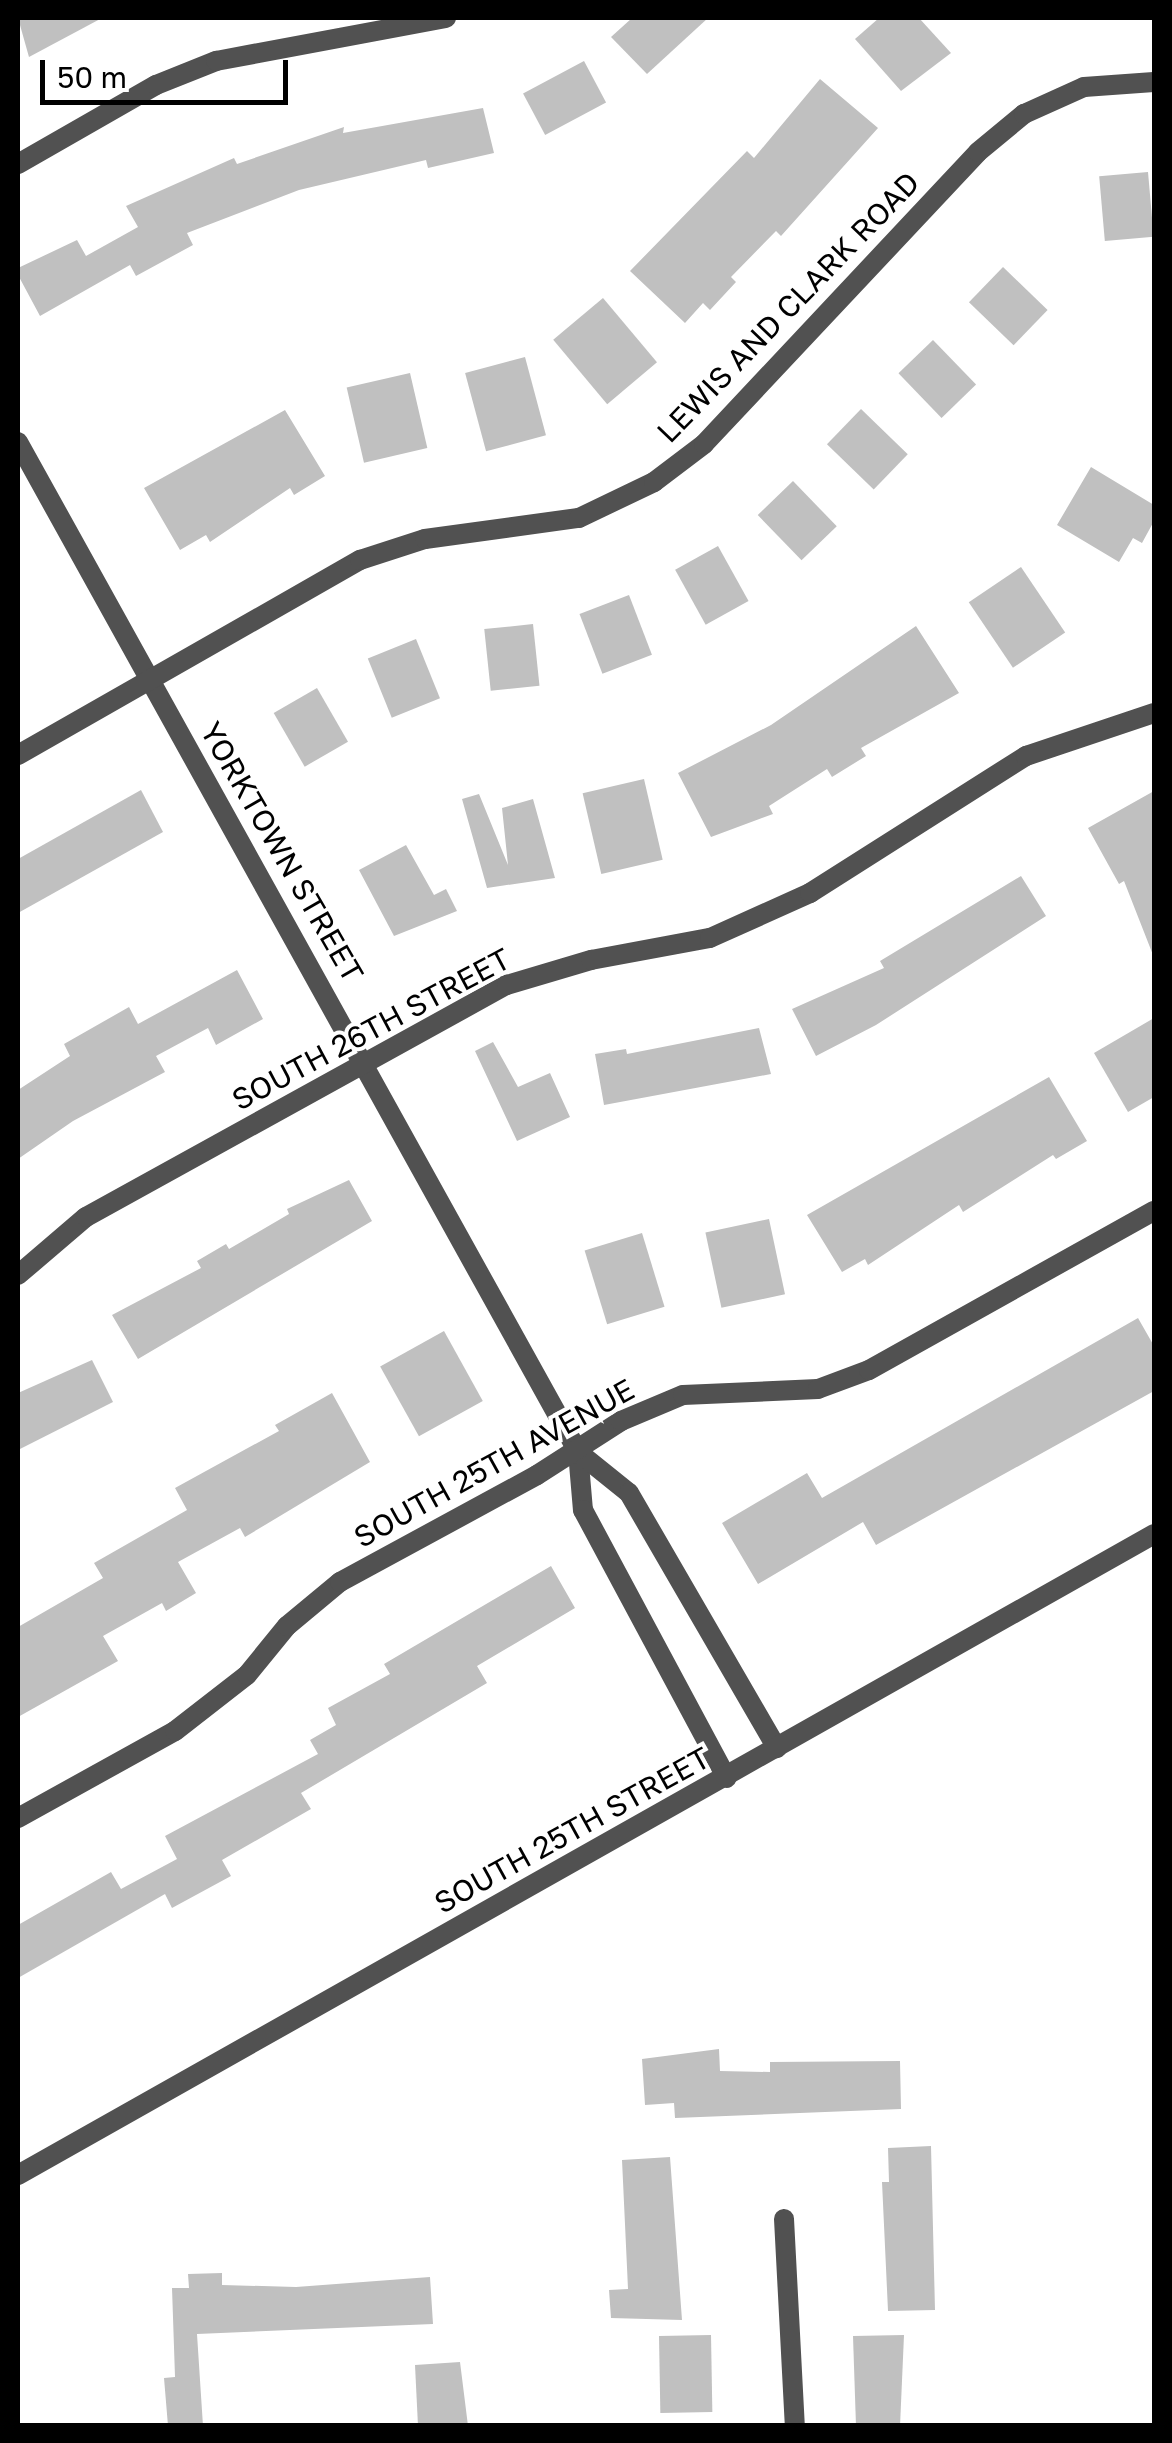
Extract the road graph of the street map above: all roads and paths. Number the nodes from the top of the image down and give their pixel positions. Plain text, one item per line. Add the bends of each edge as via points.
1 (446, 18) edge
2 (1154, 82) edge
3 (18, 164) edge
4 (18, 442) edge
5 (150, 680) junction
6 (1154, 713) edge
7 (18, 754) edge
8 (366, 1060) junction
9 (1154, 1210) edge
10 (18, 1274) edge
11 (578, 1452) junction
12 (1154, 1534) edge
13 (777, 1748) junction
14 (726, 1778) junction
15 (18, 1818) edge
16 (18, 2175) edge
17 (784, 2219) dead end
18 (795, 2426) edge

1 - 3 street via 216,61 156,85
2 - 5 street, LEWIS AND CLARK ROAD via 1084,87 1024,114 978,152 704,444 654,482 579,518 425,538 360,560
4 - 5 street, YORKTOWN STREET
5 - 7 street, LEWIS AND CLARK ROAD
5 - 8 street, YORKTOWN STREET
6 - 8 street, SOUTH 26TH STREET via 1026,756 810,893 710,938 591,960 507,985
8 - 10 street, SOUTH 26TH STREET via 86,1217
8 - 11 street, YORKTOWN STREET
9 - 11 street, SOUTH 25TH AVENUE via 869,1370 818,1389 684,1395 621,1420
11 - 13 street, YORKTOWN STREET via 630,1493
11 - 14 street, YORKTOWN STREET via 583,1510
11 - 15 street, SOUTH 25TH AVENUE via 340,1582 287,1626 247,1675 175,1732
12 - 13 street, SOUTH 25TH STREET
13 - 14 street, SOUTH 25TH STREET
14 - 16 street, SOUTH 25TH STREET
17 - 18 street

